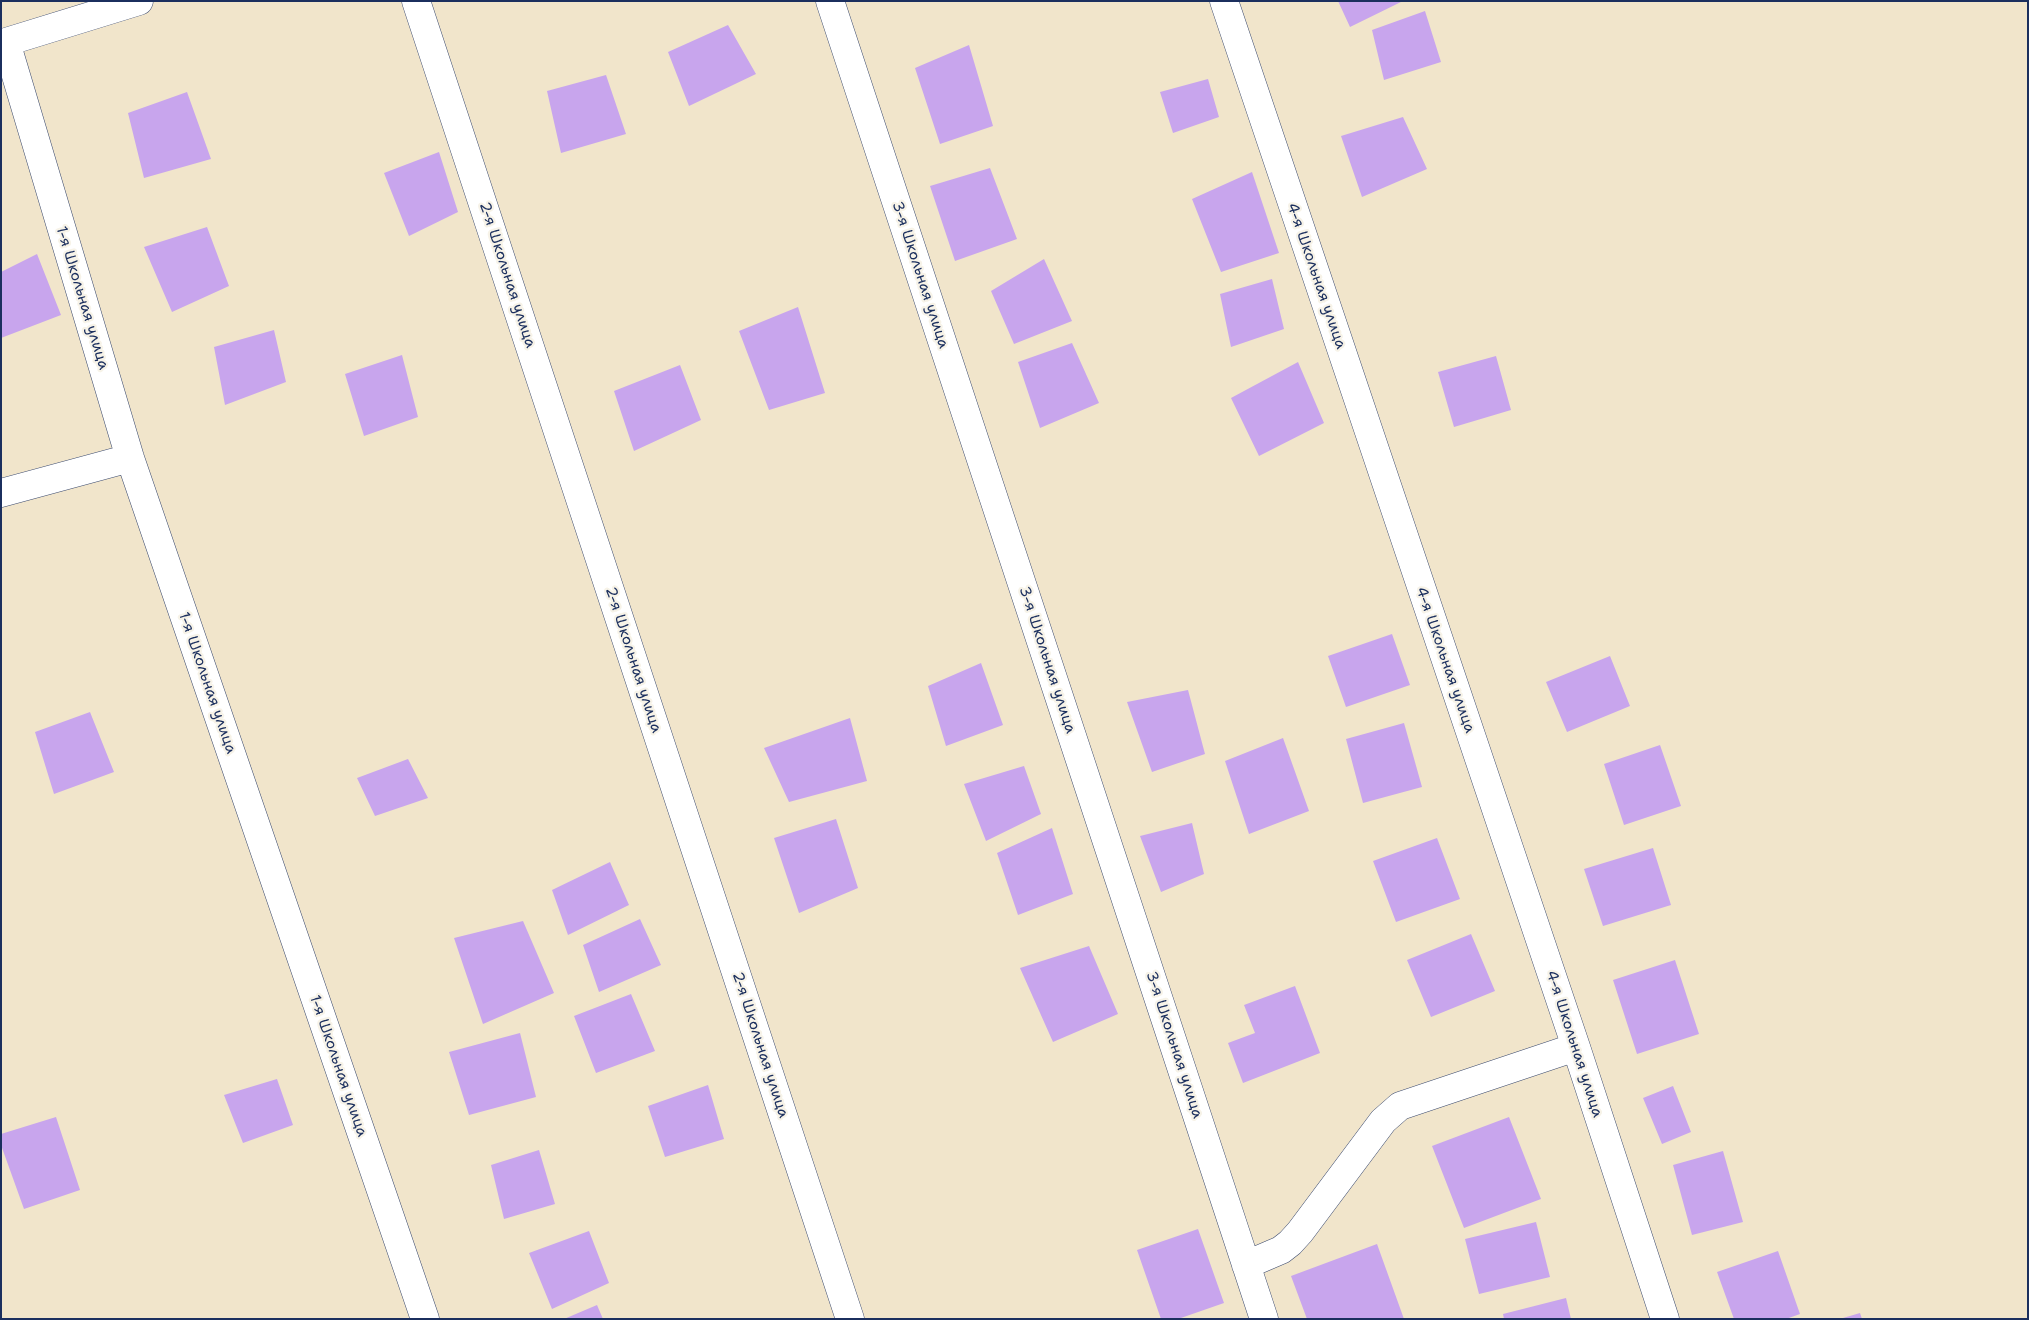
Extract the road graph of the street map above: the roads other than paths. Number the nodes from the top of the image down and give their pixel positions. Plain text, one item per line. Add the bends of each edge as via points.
1 (139, 1) edge
2 (416, 1) edge
3 (830, 1) edge
4 (1224, 1) edge
5 (130, 458) junction
6 (1, 493) edge
7 (1576, 1047) junction
8 (1246, 1265) junction
9 (425, 1319) edge
10 (850, 1319) edge
11 (1264, 1319) edge
12 (1665, 1319) edge

1 - 5 street, 1-я Школьная улица via 6,42
2 - 10 street, 2-я Школьная улица
3 - 8 street, 3-я Школьная улица
4 - 7 street, 4-я Школьная улица
5 - 6 street
5 - 9 street, 1-я Школьная улица
7 - 8 street via 1400,1106 1383,1121 1290,1243
7 - 12 street, 4-я Школьная улица
8 - 11 street, 3-я Школьная улица

